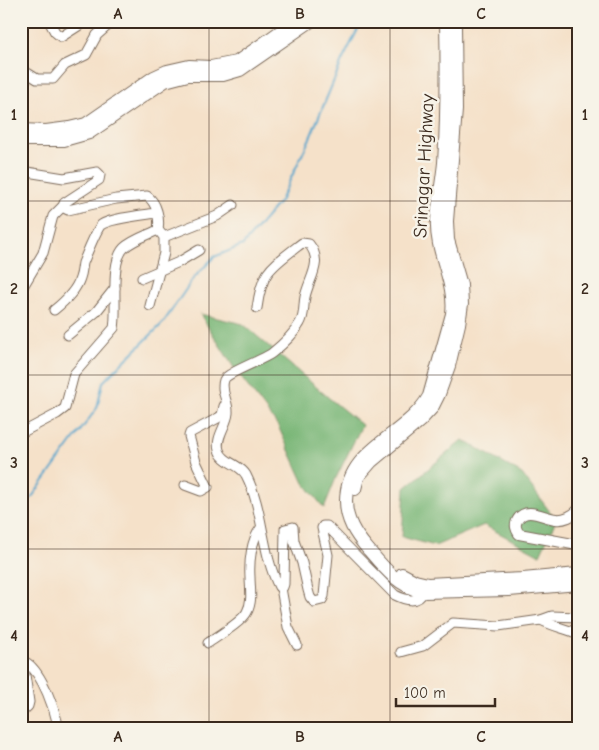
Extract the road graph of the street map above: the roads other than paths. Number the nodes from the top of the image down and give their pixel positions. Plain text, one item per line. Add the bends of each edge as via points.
1 (49, 21) edge
2 (86, 21) edge
3 (112, 21) edge
4 (296, 21) edge
5 (311, 21) edge
6 (446, 21) edge
7 (454, 21) edge
8 (21, 69) edge
9 (21, 130) edge
10 (21, 140) edge
11 (21, 171) edge
12 (233, 205) dead end
13 (63, 206) junction
14 (157, 213) junction
15 (161, 233) junction
16 (199, 250) dead end
17 (160, 271) junction
18 (142, 278) dead end
19 (115, 288) junction
20 (21, 290) edge
21 (150, 306) dead end
22 (257, 308) dead end
23 (54, 310) dead end
24 (68, 335) dead end
25 (224, 398) junction
26 (21, 433) edge
27 (185, 485) dead end
28 (578, 510) edge
29 (262, 528) junction
30 (578, 545) edge
31 (577, 582) edge
32 (281, 588) junction
33 (423, 592) junction
34 (578, 617) edge
35 (542, 620) junction
36 (578, 634) edge
37 (208, 643) dead end
38 (296, 645) dead end
39 (401, 652) dead end
40 (21, 713) edge
41 (59, 729) edge

1 - 2 street via 61,37
3 - 8 street via 97,35 86,55 65,65 53,79 37,79
4 - 9 highway via 237,62 211,67 189,66 154,77 86,124 46,131
5 - 10 highway via 240,70 223,75 188,75 165,82 89,133 64,140
6 - 33 highway, Srinagar Highway via 444,163 437,220 441,257 452,288 452,314 423,407 355,467 346,493 350,524 358,537 398,582
7 - 31 highway, Srinagar Highway via 456,110 447,221 448,240 462,285 459,324 449,366 432,408 358,477 353,497 355,510 360,526 396,570 415,581 428,584 523,579
11 - 13 street via 64,178 93,172 100,174 99,180 64,202
12 - 15 street via 217,216
13 - 14 street via 68,210 142,196 150,199
13 - 20 street via 53,216 43,253
14 - 15 street
14 - 23 street via 101,225 84,260 80,277
15 - 17 street via 164,253
15 - 19 street via 132,242 121,251
16 - 17 street
17 - 18 street
17 - 21 street
19 - 24 street via 96,312
19 - 26 street via 114,328 74,374 65,408
22 - 25 street via 260,289 268,271 298,246 309,244 316,263 306,290 301,321 296,330 270,354 227,376 223,383
25 - 27 street via 222,415 189,436 196,462 208,487 197,491
25 - 29 street via 228,414 219,451 245,473
28 - 30 main road via 566,519 556,520 529,513 519,517 516,528 519,534
29 - 32 street via 271,567
29 - 37 street via 251,554 251,598 247,612
31 - 33 highway, Srinagar Highway via 509,590
32 - 33 street via 284,584 285,530 293,527 310,597 314,602 322,600 328,565 324,526 330,528 395,595 416,600
32 - 38 street via 286,621
34 - 35 street via 552,616
35 - 36 street
35 - 39 street via 498,626 453,624 424,646
40 - 41 street via 29,702 24,668 27,663 35,670 48,696

